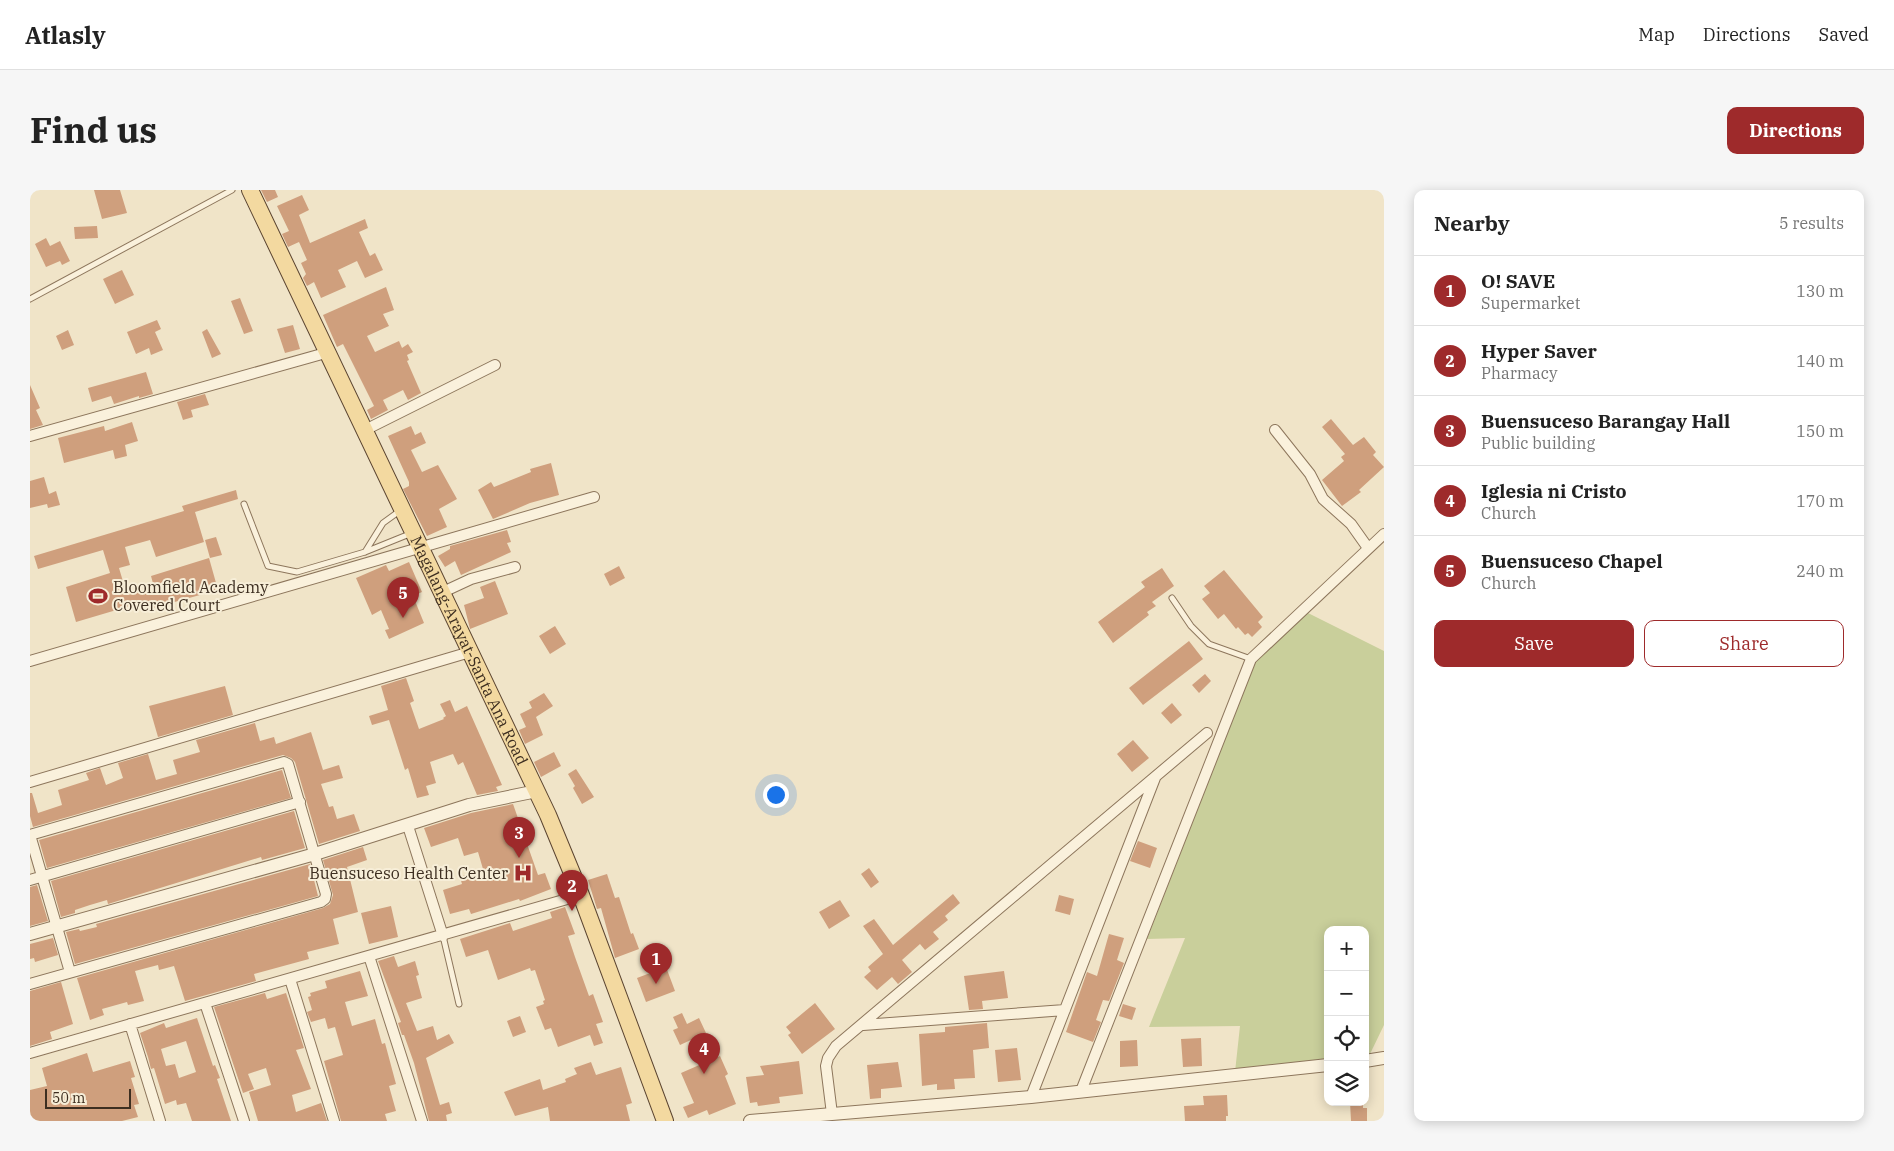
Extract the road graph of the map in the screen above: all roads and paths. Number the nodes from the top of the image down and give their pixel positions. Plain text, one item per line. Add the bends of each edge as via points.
1 (232, 190) edge
2 (250, 190) edge
3 (30, 299) edge
4 (328, 352) junction
5 (495, 365) dead end
6 (365, 430) junction
7 (1275, 430) dead end
8 (30, 436) edge
9 (594, 497) dead end
10 (244, 504) dead end
11 (402, 510) junction
12 (1384, 534) edge
13 (415, 540) junction
14 (1368, 548) junction
15 (365, 552) junction
16 (515, 567) dead end
17 (443, 592) junction
18 (1172, 598) dead end
19 (470, 652) junction
20 (1251, 659) junction
21 (30, 661) edge
22 (1207, 733) dead end
23 (1155, 777) junction
24 (30, 782) edge
25 (537, 791) junction
26 (300, 802) junction
27 (408, 826) junction
28 (30, 835) edge
29 (315, 854) junction
30 (42, 876) junction
31 (30, 880) edge
32 (581, 895) junction
33 (57, 926) junction
34 (30, 934) edge
35 (443, 936) junction
36 (369, 956) junction
37 (70, 972) junction
38 (290, 979) junction
39 (30, 984) edge
40 (205, 1003) junction
41 (459, 1004) dead end
42 (1065, 1010) junction
43 (130, 1024) junction
44 (862, 1025) junction
45 (30, 1053) edge
46 (1384, 1058) edge
47 (1369, 1060) edge
48 (1324, 1065) edge
49 (1081, 1091) junction
50 (1031, 1096) junction
51 (832, 1114) junction
52 (160, 1121) edge
53 (244, 1121) edge
54 (334, 1121) edge
55 (422, 1121) edge
56 (665, 1121) edge
57 (750, 1121) edge

1 - 3 lane
2 - 4 main road, Magalang-Arayat-Santa Ana Road
4 - 6 main road, Magalang-Arayat-Santa Ana Road
4 - 8 street
5 - 6 street
6 - 11 main road, Magalang-Arayat-Santa Ana Road
7 - 14 street via 1310,474 1323,499 1351,524
9 - 13 street
10 - 15 lane via 268,566 297,572
11 - 13 main road, Magalang-Arayat-Santa Ana Road
11 - 15 lane via 383,523
12 - 14 street
13 - 15 lane
13 - 17 main road, Magalang-Arayat-Santa Ana Road
13 - 21 street
14 - 20 street
16 - 17 street via 471,579
17 - 19 main road, Magalang-Arayat-Santa Ana Road
18 - 20 lane via 1191,626 1210,644
19 - 24 street
19 - 25 main road, Magalang-Arayat-Santa Ana Road
20 - 49 street
22 - 23 street
23 - 42 street
23 - 44 street
25 - 27 street via 469,805
25 - 32 main road, Magalang-Arayat-Santa Ana Road
26 - 28 street via 288,764 277,762
26 - 29 street
26 - 30 street
27 - 29 street
27 - 35 street
28 - 30 street
29 - 33 street
29 - 37 street via 326,894 321,902
30 - 31 street
30 - 33 street
32 - 35 street
32 - 56 main road, Magalang-Arayat-Santa Ana Road
33 - 34 street
33 - 37 street
35 - 36 street
35 - 41 lane
36 - 38 street
36 - 55 street
37 - 39 street
38 - 40 street
38 - 54 street
40 - 43 street
40 - 53 street
42 - 44 street
42 - 50 street
43 - 45 street
43 - 52 street
44 - 51 street via 836,1046 828,1058 826,1066
46 - 47 street
48 - 49 street
49 - 50 street
50 - 51 street
51 - 57 street

